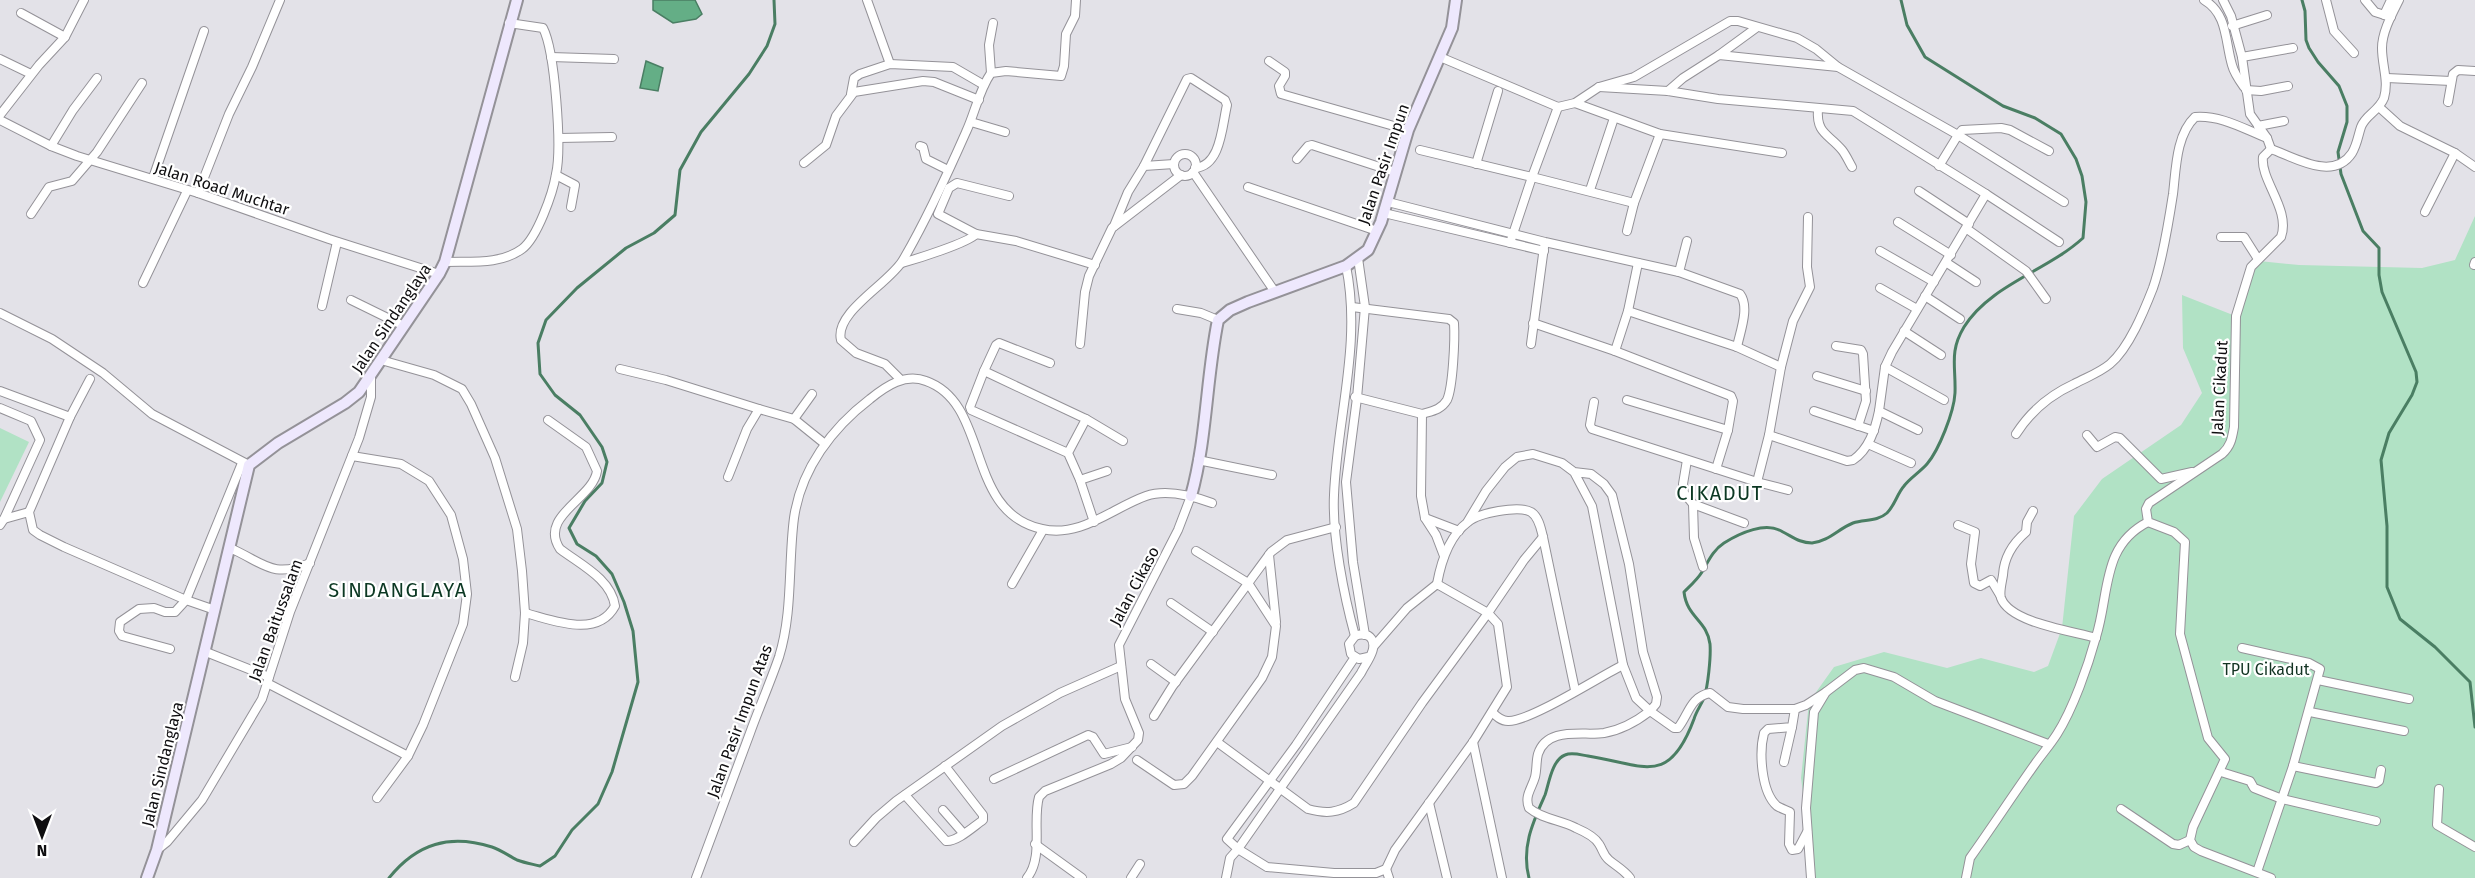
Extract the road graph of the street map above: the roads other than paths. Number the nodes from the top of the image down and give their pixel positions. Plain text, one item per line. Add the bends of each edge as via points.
1 (84, 0) edge
2 (280, 0) edge
3 (517, 0) edge
4 (867, 0) edge
5 (1076, 0) edge
6 (1456, 0) edge
7 (2204, 0) edge
8 (2223, 0) edge
9 (2326, 0) edge
10 (2365, 0) edge
11 (2391, 0) edge
12 (2399, 0) edge
13 (21, 13) dead end
14 (2267, 15) dead end
15 (2388, 16) junction
16 (509, 23) junction
17 (993, 23) dead end
18 (2232, 26) junction
19 (1756, 28) junction
20 (204, 31) dead end
21 (65, 37) junction
22 (2294, 48) dead end
23 (2354, 53) dead end
24 (1719, 55) junction
25 (551, 57) junction
26 (1440, 57) junction
27 (2242, 57) junction
28 (0, 59) edge
29 (614, 59) dead end
30 (1269, 61) dead end
31 (890, 64) junction
32 (1838, 67) junction
33 (2475, 71) edge
34 (991, 73) junction
35 (32, 74) junction
36 (97, 78) dead end
37 (2387, 78) junction
38 (2451, 81) junction
39 (142, 83) dead end
40 (984, 85) junction
41 (2288, 86) dead end
42 (1599, 87) junction
43 (2246, 90) junction
44 (1498, 91) dead end
45 (1668, 91) junction
46 (851, 94) junction
47 (979, 100) junction
48 (2448, 102) dead end
49 (1575, 103) junction
50 (1558, 106) junction
51 (2379, 106) junction
52 (1818, 109) junction
53 (0, 115) edge
54 (1614, 118) junction
55 (0, 120) edge
56 (2284, 121) dead end
57 (971, 122) junction
58 (2258, 126) junction
59 (1408, 130) junction
60 (1005, 132) dead end
61 (1660, 134) junction
62 (1958, 135) junction
63 (612, 137) dead end
64 (559, 138) junction
65 (2267, 138) junction
66 (51, 146) junction
67 (920, 146) dead end
68 (2271, 148) junction
69 (1420, 150) dead end
70 (2049, 151) dead end
71 (1782, 153) dead end
72 (2455, 153) junction
73 (1297, 159) dead end
74 (89, 160) junction
75 (804, 163) dead end
76 (1174, 164) junction
77 (1476, 164) junction
78 (1144, 166) junction
79 (1939, 166) junction
80 (1852, 167) dead end
81 (2475, 167) edge
82 (948, 170) junction
83 (1194, 170) junction
84 (1395, 172) junction
85 (556, 175) junction
86 (1181, 175) junction
87 (1532, 177) junction
88 (153, 178) junction
89 (1248, 187) dead end
90 (1590, 190) junction
91 (187, 191) junction
92 (1918, 191) dead end
93 (198, 193) junction
94 (1986, 194) junction
95 (1009, 196) dead end
96 (2064, 202) dead end
97 (1634, 203) junction
98 (571, 207) dead end
99 (1386, 208) junction
100 (1421, 210) junction
101 (2424, 212) dead end
102 (31, 214) dead end
103 (1808, 217) dead end
104 (1418, 222) junction
105 (1898, 222) dead end
106 (1968, 226) junction
107 (1112, 228) junction
108 (1377, 231) junction
109 (1626, 231) dead end
110 (1513, 233) junction
111 (976, 234) junction
112 (2221, 237) dead end
113 (1687, 241) dead end
114 (337, 242) junction
115 (2059, 242) dead end
116 (1510, 243) junction
117 (1544, 247) junction
118 (1880, 252) dead end
119 (1951, 255) junction
120 (1358, 258) junction
121 (2258, 259) junction
122 (446, 262) junction
123 (902, 263) junction
124 (1638, 263) junction
125 (1947, 263) junction
126 (1095, 265) junction
127 (1346, 266) junction
128 (1679, 272) junction
129 (439, 274) junction
130 (1934, 282) junction
131 (1976, 282) dead end
132 (143, 283) dead end
133 (1880, 288) dead end
134 (1275, 292) junction
135 (1925, 296) junction
136 (2046, 299) dead end
137 (351, 300) dead end
138 (322, 306) dead end
139 (1352, 307) junction
140 (1365, 307) junction
141 (1177, 309) dead end
142 (1917, 309) junction
143 (1628, 310) junction
144 (0, 313) edge
145 (1960, 319) dead end
146 (1218, 320) junction
147 (1533, 323) junction
148 (404, 326) junction
149 (1904, 331) junction
150 (1080, 344) dead end
151 (1531, 344) dead end
152 (1836, 346) dead end
153 (1737, 347) junction
154 (1615, 351) junction
155 (1941, 355) dead end
156 (381, 360) junction
157 (1050, 363) dead end
158 (1781, 368) junction
159 (1886, 368) junction
160 (620, 369) dead end
161 (984, 371) junction
162 (371, 376) junction
163 (1817, 376) dead end
164 (90, 379) dead end
165 (900, 379) junction
166 (0, 391) edge
167 (1866, 391) junction
168 (812, 394) dead end
169 (1346, 396) junction
170 (1357, 398) junction
171 (1627, 400) dead end
172 (1944, 400) dead end
173 (1594, 402) dead end
174 (0, 408) edge
175 (759, 409) junction
176 (1814, 411) dead end
177 (1879, 411) junction
178 (1422, 414) junction
179 (70, 417) junction
180 (794, 419) junction
181 (1086, 419) junction
182 (548, 420) dead end
183 (1858, 426) junction
184 (1728, 430) junction
185 (1918, 430) dead end
186 (1874, 431) junction
187 (2016, 434) dead end
188 (1769, 435) junction
189 (2087, 435) dead end
190 (1123, 441) dead end
191 (825, 444) junction
192 (1868, 444) junction
193 (1068, 453) junction
194 (352, 456) junction
195 (1198, 460) junction
196 (1687, 460) junction
197 (1911, 463) dead end
198 (246, 464) junction
199 (1716, 469) junction
200 (1107, 471) dead end
201 (2197, 471) junction
202 (1574, 472) junction
203 (1272, 475) dead end
204 (728, 477) dead end
205 (1080, 480) junction
206 (1757, 482) junction
207 (1788, 489) dead end
208 (1191, 496) junction
209 (1212, 503) dead end
210 (1693, 504) junction
211 (2033, 511) dead end
212 (29, 512) junction
213 (1425, 518) junction
214 (1468, 521) junction
215 (2, 522) edge
216 (1094, 522) junction
217 (2148, 522) junction
218 (1744, 523) dead end
219 (1958, 525) dead end
220 (1336, 527) junction
221 (1043, 530) junction
222 (1459, 531) junction
223 (1543, 537) junction
224 (230, 548) junction
225 (1196, 550) dead end
226 (1269, 555) junction
227 (1444, 556) junction
228 (310, 563) junction
229 (1703, 567) dead end
230 (1012, 584) dead end
231 (1248, 584) junction
232 (1437, 584) junction
233 (2001, 596) junction
234 (186, 600) junction
235 (1171, 603) dead end
236 (216, 610) junction
237 (525, 613) junction
238 (1488, 613) junction
239 (1276, 626) junction
240 (1213, 632) junction
241 (1365, 635) junction
242 (1355, 636) junction
243 (2096, 638) junction
244 (1374, 646) junction
245 (2242, 648) dead end
246 (170, 649) dead end
247 (206, 652) junction
248 (1355, 657) junction
249 (1368, 657) junction
250 (1151, 664) dead end
251 (1623, 665) junction
252 (1121, 666) junction
253 (515, 677) dead end
254 (268, 680) junction
255 (2318, 680) junction
256 (1176, 682) junction
257 (1575, 690) junction
258 (1826, 692) junction
259 (2409, 699) dead end
260 (1795, 709) junction
261 (1650, 711) junction
262 (1492, 712) junction
263 (2310, 712) junction
264 (1154, 716) dead end
265 (1792, 727) junction
266 (2404, 731) dead end
267 (1217, 742) junction
268 (1473, 742) junction
269 (2048, 744) junction
270 (1134, 746) junction
271 (408, 756) junction
272 (1137, 760) dead end
273 (1784, 762) dead end
274 (945, 766) junction
275 (2293, 766) junction
276 (2381, 771) dead end
277 (2221, 772) junction
278 (994, 779) dead end
279 (1269, 781) junction
280 (1279, 789) junction
281 (2439, 789) dead end
282 (905, 795) junction
283 (377, 798) dead end
284 (2282, 799) junction
285 (1429, 803) junction
286 (2121, 809) dead end
287 (943, 810) dead end
288 (2376, 821) dead end
289 (1809, 829) junction
290 (963, 833) junction
291 (2190, 840) junction
292 (854, 842) dead end
293 (1035, 844) junction
294 (2475, 847) edge
295 (1238, 849) junction
296 (157, 850) junction
297 (1140, 864) dead end
298 (1386, 869) junction
299 (2257, 872) junction
300 (147, 878) edge
301 (696, 878) edge
302 (1027, 878) edge
303 (1082, 878) edge
304 (1131, 878) edge
305 (1226, 878) edge
306 (1389, 878) edge
307 (1447, 878) edge
308 (1502, 878) edge
309 (1630, 878) edge
310 (1811, 878) edge
311 (1966, 878) edge
312 (2271, 878) edge

1 - 21 street
2 - 93 street
3 - 16 street, Jalan Sindanglaya
4 - 31 street
5 - 34 street via 1075,16 1065,34 1061,76
6 - 26 street, Jalan Pasir Impun via 1452,28
7 - 43 street via 2212,4 2221,18 2232,68
8 - 18 street
9 - 23 street via 2334,31
10 - 15 street via 2375,12
11 - 15 street
12 - 15 street
13 - 21 street
14 - 18 street
15 - 37 street via 2382,45
16 - 25 street via 543,28
16 - 122 street, Jalan Sindanglaya
17 - 34 street
18 - 27 street
19 - 24 street
19 - 32 street via 1797,38
19 - 42 street via 1730,21 1634,77
20 - 88 street
21 - 35 street
22 - 27 street
24 - 32 street
24 - 45 street
25 - 29 street
25 - 64 street
26 - 50 street
26 - 59 street, Jalan Pasir Impun
27 - 43 street
28 - 35 street
30 - 59 street via 1285,72 1279,86 1281,94
31 - 40 street via 953,67
31 - 46 street via 860,74
32 - 62 street
33 - 38 street via 2455,71
34 - 40 street
35 - 53 street
36 - 66 street
37 - 38 street
37 - 51 street
38 - 48 street
39 - 74 street
40 - 47 street
41 - 43 street
42 - 45 street
42 - 49 street
43 - 58 street via 2250,114
44 - 77 street
45 - 52 street
46 - 47 street via 923,81
46 - 75 street via 836,116 826,145
47 - 57 street
49 - 50 street
49 - 54 street
50 - 87 street
51 - 68 street via 2363,121 2352,153 2343,162 2324,167
51 - 72 street via 2400,126
52 - 79 street via 1853,111
52 - 80 street via 1823,133 1840,148
54 - 61 street
54 - 90 street
55 - 66 street, Jalan Road Muchtar
56 - 58 street
57 - 60 street
57 - 82 street
58 - 65 street
59 - 84 street, Jalan Pasir Impun
61 - 71 street
61 - 97 street
62 - 70 street via 1962,130 2001,128
62 - 79 street
62 - 96 street
63 - 64 street
64 - 85 street
65 - 68 street
65 - 187 street via 2218,118 2204,116 2192,120 2177,160 2153,287 2128,342 2111,363 2046,402
66 - 74 street, Jalan Road Muchtar
67 - 82 street via 926,159
68 - 121 street, Jalan Cikadut via 2262,160 2281,211 2283,232
69 - 77 street
72 - 81 street
72 - 101 street
73 - 84 street via 1312,145
74 - 88 street, Jalan Road Muchtar
74 - 102 street via 70,182 49,187
76 - 78 street
76 - 83 street via 1178,156 1187,154 1194,159
76 - 86 street
77 - 87 street
78 - 83 street via 1187,79 1191,78 1227,105 1211,160
78 - 107 street
79 - 94 street
82 - 123 street
83 - 86 street
83 - 134 street
84 - 99 street, Jalan Pasir Impun
85 - 98 street via 575,184
85 - 122 street via 531,239 521,249 493,261
86 - 107 street
87 - 90 street
87 - 110 street
88 - 91 street, Jalan Road Muchtar
89 - 108 street
90 - 97 street
91 - 93 street, Jalan Road Muchtar
91 - 132 street
92 - 106 street
93 - 114 street, Jalan Road Muchtar
94 - 106 street
94 - 115 street
95 - 111 street via 960,182 949,188 938,214
97 - 109 street
99 - 100 street
99 - 104 street
99 - 108 street, Jalan Pasir Impun
100 - 104 street
100 - 110 street
103 - 158 street via 1810,287 1793,321
104 - 116 street
105 - 119 street
106 - 119 street
106 - 136 street via 2026,271
107 - 126 street
108 - 120 street, Jalan Pasir Impun via 1368,250
110 - 116 street
110 - 117 street
111 - 123 street
111 - 126 street via 1016,241
112 - 121 street via 2244,237
113 - 128 street
114 - 129 street, Jalan Road Muchtar
114 - 138 street
116 - 117 street
117 - 124 street
117 - 147 street
118 - 130 street
119 - 125 street
120 - 127 street, Jalan Pasir Impun
120 - 140 street
121 - 201 street, Jalan Cikadut via 2251,267 2236,316 2231,442 2228,449
122 - 129 street, Jalan Sindanglaya
123 - 165 street via 849,314 840,333 841,340 856,353 885,364
124 - 128 street
124 - 143 street
125 - 130 street
125 - 131 street
126 - 150 street via 1085,292
127 - 134 street, Jalan Pasir Impun
127 - 139 street
128 - 153 street via 1743,297
129 - 148 street, Jalan Sindanglaya
130 - 135 street
133 - 142 street
134 - 146 street, Jalan Pasir Impun via 1230,310
135 - 142 street
135 - 145 street
137 - 148 street
139 - 140 street
139 - 169 street
140 - 170 street
140 - 178 street via 1449,319 1454,323 1447,400 1438,410
141 - 146 street
142 - 149 street
143 - 153 street
143 - 154 street
144 - 198 street via 52,339 103,373 152,414
146 - 195 street
147 - 151 street
147 - 154 street
148 - 156 street, Jalan Sindanglaya
149 - 155 street
149 - 159 street
152 - 167 street via 1861,350
153 - 158 street
154 - 184 street via 1731,396
156 - 162 street, Jalan Sindanglaya
156 - 237 street via 434,375 465,393 495,458 517,529
157 - 161 street via 999,343
158 - 188 street
159 - 172 street
159 - 177 street
160 - 175 street
161 - 181 street
161 - 193 street via 971,410
162 - 194 street, Jalan Baitussalam via 371,397
162 - 198 street, Jalan Sindanglaya via 345,403
163 - 167 street
164 - 179 street
165 - 191 street, Jalan Pasir Impun Atas via 859,407
165 - 221 street via 926,380 951,397 961,411 1000,503 1016,518
166 - 179 street
167 - 183 street
168 - 180 street
169 - 170 street
169 - 220 street via 1333,497
170 - 178 street
170 - 241 street via 1346,482
171 - 184 street
173 - 196 street via 1592,429
174 - 215 street via 31,421 40,440
175 - 180 street
175 - 204 street
176 - 183 street
177 - 185 street
177 - 186 street
178 - 213 street via 1421,496
179 - 212 street
180 - 191 street
181 - 190 street
181 - 193 street
182 - 237 street via 586,447 597,471 593,486 565,511 557,526 556,543 600,579 610,590 615,606 602,621 584,625
183 - 186 street
184 - 199 street
186 - 192 street
188 - 192 street via 1847,460 1857,458
188 - 206 street
189 - 201 street via 2097,447 2120,438 2161,478
191 - 301 street, Jalan Pasir Impun Atas via 807,473 795,516 789,608 780,654
192 - 197 street
193 - 205 street
194 - 228 street, Jalan Baitussalam
194 - 271 street via 401,464 429,481 451,515 463,559 467,604 463,624
195 - 203 street
195 - 208 street
196 - 199 street
196 - 210 street via 1684,493
198 - 224 street, Jalan Sindanglaya
198 - 234 street
199 - 206 street
200 - 205 street
201 - 217 street, Jalan Cikadut via 2149,503 2145,509
202 - 214 street via 1562,463 1533,454 1517,457 1486,491
202 - 251 street via 1592,506
202 - 261 street via 1591,474 1612,495 1629,564 1643,652 1658,697
205 - 216 street
206 - 207 street
208 - 209 street
208 - 216 street via 1147,495
208 - 252 street, Jalan Cikaso via 1178,530 1119,645
210 - 218 street
210 - 229 street via 1695,538
211 - 233 street via 2026,532 2004,561
212 - 215 street
212 - 234 street via 33,530 40,535
213 - 222 street
213 - 227 street
214 - 222 street
214 - 223 street via 1480,515 1522,510 1531,512 1539,521
216 - 221 street
217 - 243 street via 2130,533 2113,559
217 - 277 street via 2174,532 2184,543 2180,634 2208,738 2225,757
219 - 233 street via 1975,532 1971,564 1974,583 1980,586 1991,580
220 - 226 street via 1287,540
220 - 242 street
221 - 230 street
222 - 227 street
223 - 238 street
223 - 257 street
224 - 228 street via 270,568 291,571
224 - 236 street, Jalan Sindanglaya
225 - 231 street
226 - 231 street
226 - 239 street
227 - 232 street
228 - 254 street, Jalan Baitussalam
231 - 239 street
231 - 240 street
232 - 238 street
232 - 244 street via 1407,608
233 - 243 street via 2021,618
234 - 236 street
234 - 246 street via 175,612 139,609 120,622 122,636
235 - 240 street
236 - 247 street, Jalan Sindanglaya
237 - 253 street
238 - 262 street via 1498,624 1508,680
238 - 280 street via 1354,803 1340,811 1322,813 1308,809
239 - 267 street via 1272,657 1262,678
240 - 256 street
241 - 242 street
241 - 244 street
242 - 248 street via 1349,644
243 - 269 street via 2063,721
244 - 249 street
245 - 255 street via 2317,666
247 - 254 street
247 - 296 street, Jalan Sindanglaya
248 - 249 street
248 - 279 street
249 - 280 street via 1361,673
250 - 256 street
251 - 257 street
251 - 261 street via 1636,698
252 - 270 street, Jalan Cikaso via 1127,707 1139,734
252 - 274 street via 1027,711
254 - 271 street
254 - 296 street, Jalan Baitussalam via 262,699 213,783
255 - 259 street
255 - 263 street
256 - 264 street
257 - 262 street via 1540,710 1507,722
258 - 260 street
258 - 269 street via 1864,668 1894,677 1935,701
258 - 289 street via 1814,712 1806,808
260 - 261 street via 1728,707 1706,694 1689,707 1678,728
260 - 265 street
261 - 309 street via 1606,733 1565,733 1554,737 1538,754 1527,797 1528,808 1533,812 1575,827 1598,842 1603,854
262 - 268 street
263 - 266 street
263 - 275 street
265 - 273 street
265 - 289 street via 1768,729 1764,733 1764,779 1776,806 1790,812 1792,850 1798,849
267 - 272 street via 1180,786
267 - 279 street
268 - 285 street
268 - 308 street
269 - 311 street via 1970,858
270 - 278 street via 1104,754 1088,735
270 - 293 street via 1111,764 1041,794 1037,800
271 - 283 street
274 - 282 street
274 - 290 street via 983,815
275 - 276 street via 2376,783
275 - 284 street
277 - 284 street via 2250,781 2254,788
277 - 291 street
279 - 280 street
279 - 295 street via 1227,839
280 - 295 street
281 - 294 street via 2437,825
282 - 290 street via 946,841
282 - 292 street
284 - 288 street
284 - 299 street
285 - 298 street
285 - 307 street
286 - 291 street via 2173,844
287 - 290 street
289 - 310 street
291 - 299 street via 2201,851
293 - 302 street via 1032,872
293 - 303 street
295 - 298 street via 1267,867 1287,870 1376,873
295 - 305 street via 1230,858
296 - 300 street, Jalan Sindanglaya
297 - 304 street
298 - 306 street
299 - 312 street

